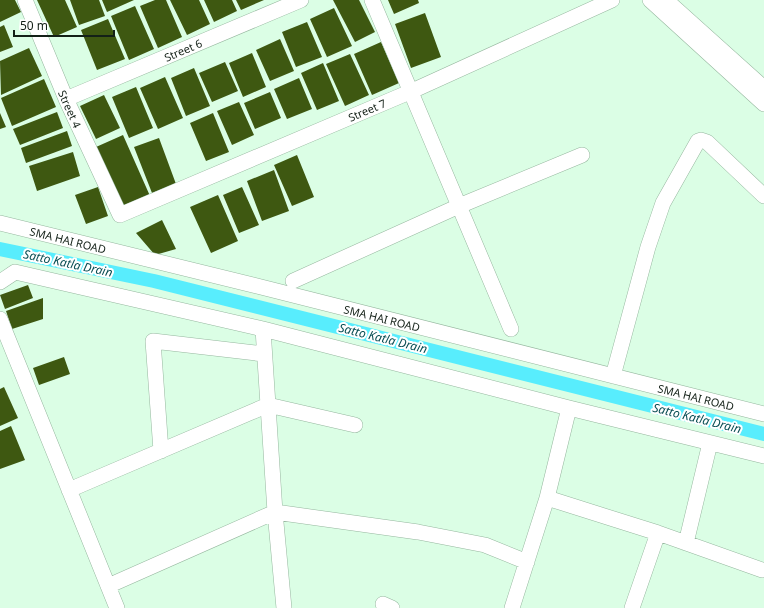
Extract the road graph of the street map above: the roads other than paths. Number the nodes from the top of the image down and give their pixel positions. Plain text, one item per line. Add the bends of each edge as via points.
1 (25, 0) edge
2 (301, 0) edge
3 (372, 0) edge
4 (612, 0) edge
5 (650, 0) edge
6 (666, 0) edge
7 (764, 88) edge
8 (412, 91) junction
9 (66, 99) junction
10 (764, 104) edge
11 (582, 155) dead end
12 (764, 196) edge
13 (459, 206) junction
14 (120, 215) joint
15 (0, 223) edge
16 (0, 268) edge
17 (15, 272) junction
18 (293, 281) dead end
19 (0, 282) edge
20 (0, 319) edge
21 (263, 329) junction
22 (511, 329) dead end
23 (264, 354) junction
24 (613, 376) junction
25 (268, 405) junction
26 (569, 408) junction
27 (764, 414) edge
28 (355, 425) dead end
29 (710, 443) junction
30 (161, 451) junction
31 (764, 456) edge
32 (69, 490) junction
33 (547, 498) junction
34 (275, 512) junction
35 (658, 533) junction
36 (686, 543) junction
37 (527, 562) junction
38 (762, 570) dead end
39 (108, 586) junction
40 (117, 608) edge
41 (284, 608) edge
42 (512, 608) edge
43 (632, 608) edge

1 - 9 street, Street 4
2 - 9 street, Street 6
3 - 8 street
4 - 8 street, Street 7
5 - 10 street
6 - 7 street
8 - 13 street
8 - 14 street, Street 7
9 - 14 street, Street 4
11 - 13 street
12 - 24 street via 707,142 698,141 663,203 648,247
13 - 18 street
13 - 22 street
15 - 24 street, SMA HAI ROAD
16 - 17 street
17 - 19 street
17 - 21 street
20 - 32 street
21 - 23 street
21 - 26 street
23 - 25 street
23 - 30 street via 153,341
24 - 27 street, SMA HAI ROAD
25 - 28 street
25 - 30 street
25 - 34 street
26 - 29 street
26 - 33 street
29 - 31 street
29 - 36 street
30 - 32 street
32 - 39 street
33 - 35 street
33 - 37 street
34 - 37 street via 418,532 485,545
34 - 39 street
34 - 41 street
35 - 36 street
35 - 43 street
36 - 38 street
37 - 42 street
39 - 40 street

